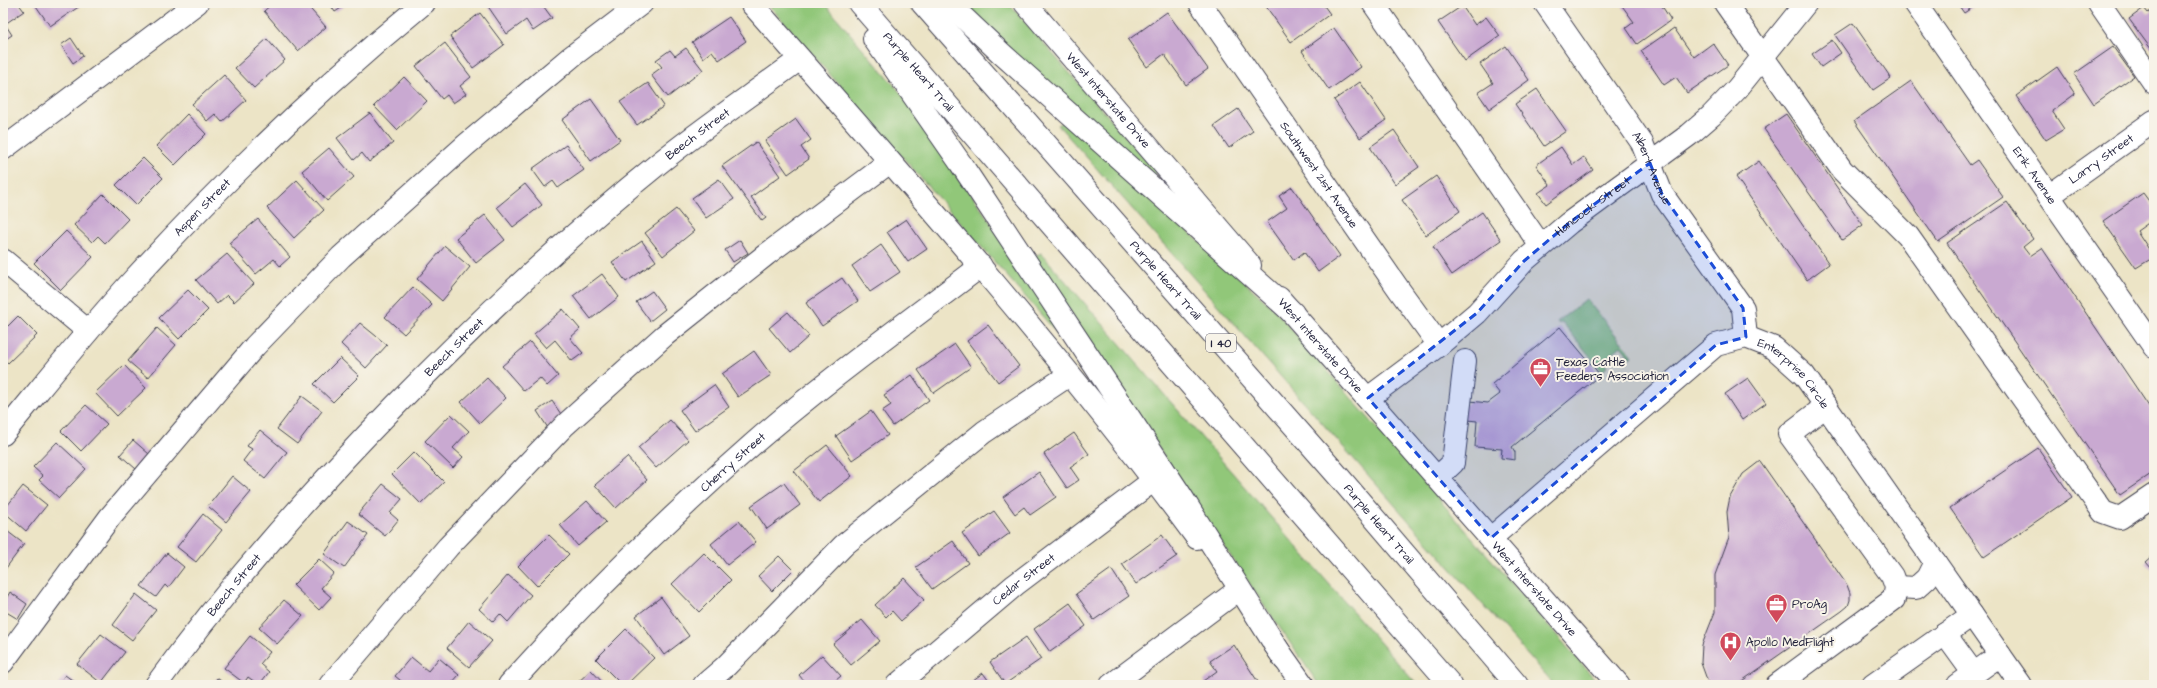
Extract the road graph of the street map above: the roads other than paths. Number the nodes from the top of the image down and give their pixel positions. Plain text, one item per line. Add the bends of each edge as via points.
1 (197, 3) edge
2 (424, 3) edge
3 (642, 3) edge
4 (751, 3) edge
5 (849, 3) edge
6 (859, 3) edge
7 (922, 3) edge
8 (948, 3) edge
9 (1025, 3) edge
10 (1200, 3) edge
11 (1373, 3) edge
12 (1545, 3) edge
13 (1725, 3) edge
14 (1806, 3) edge
15 (1915, 3) edge
16 (2099, 3) edge
17 (1763, 57) junction
18 (800, 59) junction
19 (2154, 83) edge
20 (2154, 121) edge
21 (3, 149) edge
22 (890, 162) junction
23 (1650, 163) junction
24 (2049, 196) junction
25 (1541, 246) junction
26 (3, 260) edge
27 (981, 266) junction
28 (1293, 313) junction
29 (88, 331) junction
30 (1746, 337) junction
31 (1439, 345) junction
32 (2154, 347) edge
33 (1465, 361) dead end
34 (1069, 375) junction
35 (1368, 398) junction
36 (1826, 406) junction
37 (3, 434) edge
38 (1438, 477) junction
39 (1154, 480) junction
40 (2154, 495) edge
41 (1491, 538) junction
42 (1935, 562) junction
43 (1896, 587) junction
44 (1237, 591) junction
45 (1972, 615) junction
46 (1945, 634) junction
47 (2000, 655) junction
48 (1284, 659) junction
49 (3, 662) edge
50 (1966, 680) edge
51 (156, 685) edge
52 (330, 685) edge
53 (509, 685) edge
54 (704, 685) edge
55 (897, 685) edge
56 (1111, 685) edge
57 (1303, 685) edge
58 (1450, 685) edge
59 (1517, 685) edge
60 (1619, 685) edge
61 (1777, 685) edge
62 (1873, 685) edge
63 (2021, 685) edge

1 - 21 main road
2 - 29 main road, Aspen Street via 359,59 248,162 134,279
3 - 49 main road via 571,56 466,145 341,257 255,346 110,517
4 - 18 main road
5 - 48 main road via 974,184 1180,494
6 - 58 main road, Purple Heart Trail
7 - 59 main road, Purple Heart Trail / I 40 via 1333,471
8 - 28 main road
9 - 28 main road, West Interstate Drive
10 - 31 main road, Southwest 21st Avenue
11 - 25 main road
12 - 23 main road, Albert Avenue via 1642,143
13 - 17 main road
14 - 17 main road, Hancock Street
15 - 24 main road, Erik Avenue
16 - 19 main road
17 - 23 main road, Hancock Street via 1711,116
17 - 40 main road via 1842,170 1908,236 2103,512 2120,518
18 - 22 main road
18 - 51 main road, Beech Street via 660,163 557,250 468,332 346,456 303,504 218,604
20 - 24 main road, Larry Street
22 - 27 main road
22 - 52 main road via 671,330 565,425 448,547
23 - 25 main road, Hancock Street
23 - 30 main road, Albert Avenue via 1662,194 1743,308
24 - 32 main road, Erik Avenue
25 - 31 main road, Hancock Street via 1477,313
26 - 29 main road
27 - 34 main road
27 - 53 main road, Cherry Street via 753,443 623,565
28 - 35 main road, West Interstate Drive
29 - 37 main road, Aspen Street
30 - 36 main road, Enterprise Circle via 1774,348 1804,375
30 - 41 main road, Enterprise Circle via 1716,345
31 - 35 main road, Hancock Street
33 - 38 main road via 1453,463
34 - 39 main road
34 - 54 main road via 984,432 844,545 726,666
35 - 38 main road, West Interstate Drive
36 - 42 main road, Enterprise Circle
36 - 43 main road via 1789,434 1872,547 1892,576
38 - 41 main road, West Interstate Drive
39 - 44 main road
39 - 55 main road, Cedar Street via 1015,585
41 - 60 main road, West Interstate Drive
42 - 43 main road via 1927,578 1916,588
42 - 45 main road, Enterprise Circle
43 - 61 main road via 1894,599
44 - 48 main road
44 - 56 main road
45 - 46 main road
45 - 47 main road, Enterprise Circle
46 - 50 main road
46 - 62 main road
47 - 50 main road
47 - 63 main road, Enterprise Circle
48 - 57 main road

